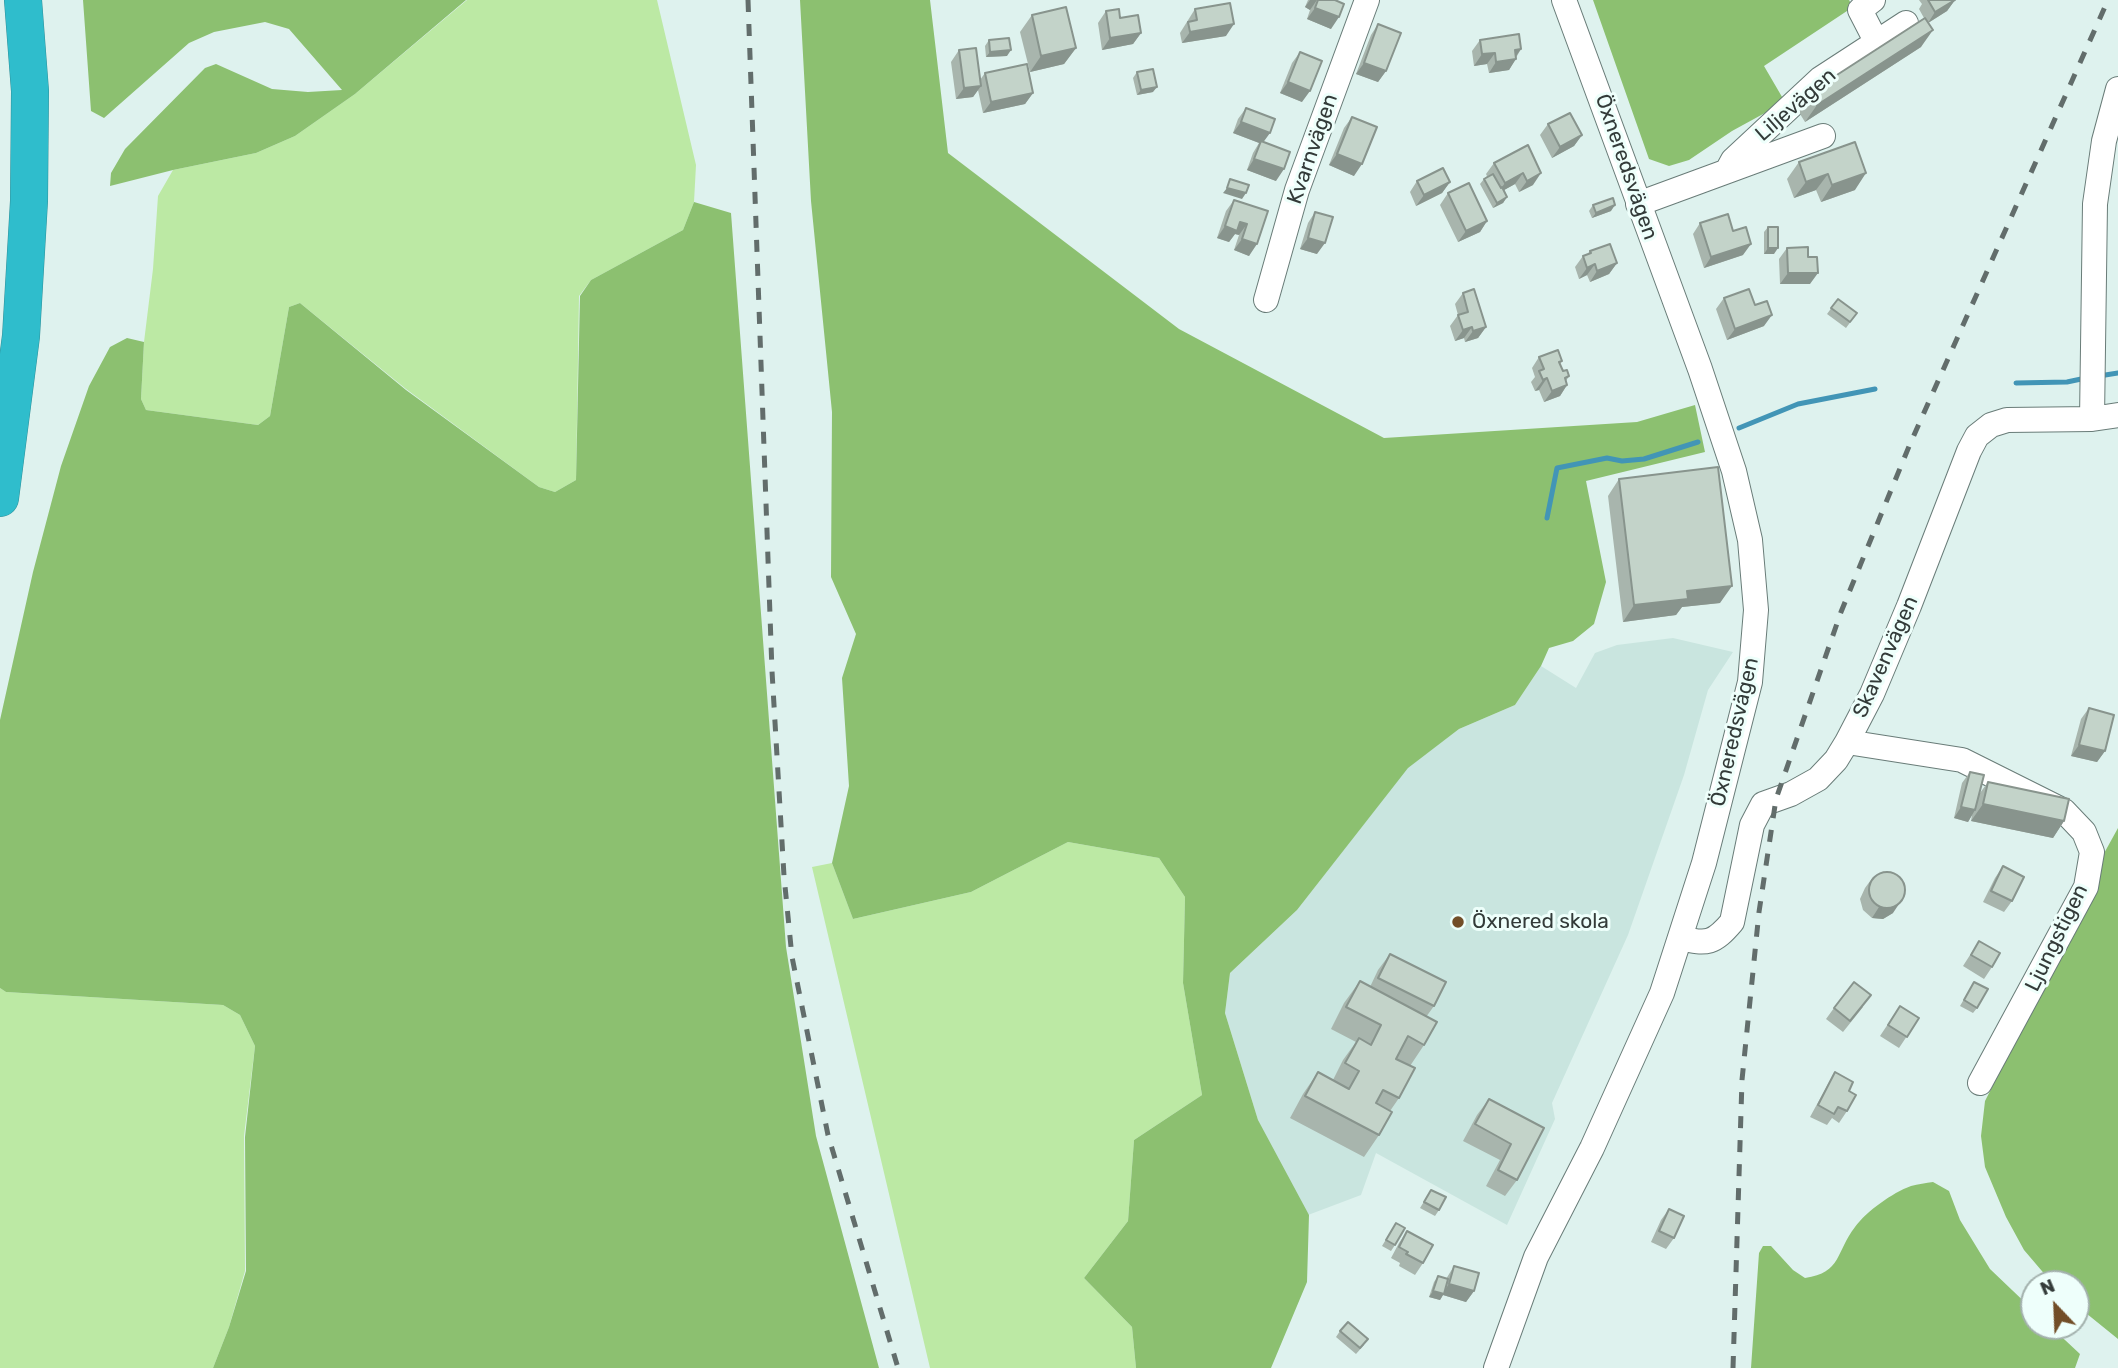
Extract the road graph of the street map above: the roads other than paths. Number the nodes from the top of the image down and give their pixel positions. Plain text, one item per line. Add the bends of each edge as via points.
1 (6, 0) edge
2 (23, 0) edge
3 (1367, 0) edge
4 (1564, 0) edge
5 (1873, 0) edge
6 (1906, 23) dead end
7 (1876, 41) junction
8 (2118, 89) edge
9 (1823, 135) dead end
10 (1727, 171) junction
11 (1638, 204) junction
12 (1266, 300) dead end
13 (0, 364) edge
14 (2092, 408) junction
15 (2118, 415) edge
16 (0, 498) edge
17 (1847, 742) junction
18 (1681, 938) junction
19 (1980, 1083) dead end
20 (1496, 1368) edge

1 - 13 highway via 12,94 11,203
2 - 16 highway via 30,91 29,201 21,336
3 - 12 street, Kvarnvägen via 1297,190
4 - 11 street, Öxneredsvägen
5 - 7 street via 1860,10
6 - 7 street, Liljevägen
7 - 10 street, Liljevägen via 1820,79 1733,160
8 - 14 street via 2104,141 2095,204
9 - 10 street
10 - 11 street
11 - 18 street, Öxneredsvägen via 1734,471 1750,540 1756,610 1750,682
14 - 15 street, Skavenvägen
14 - 17 street, Skavenvägen via 2007,420 1977,436 1872,694
17 - 18 street, Skavenvägen via 1818,779 1763,804 1758,811 1732,922 1708,943
17 - 19 street, Ljungstigen via 1962,760 2064,811 2084,832 2092,852 2086,887
18 - 20 street, Öxneredsvägen via 1630,1068 1536,1257

